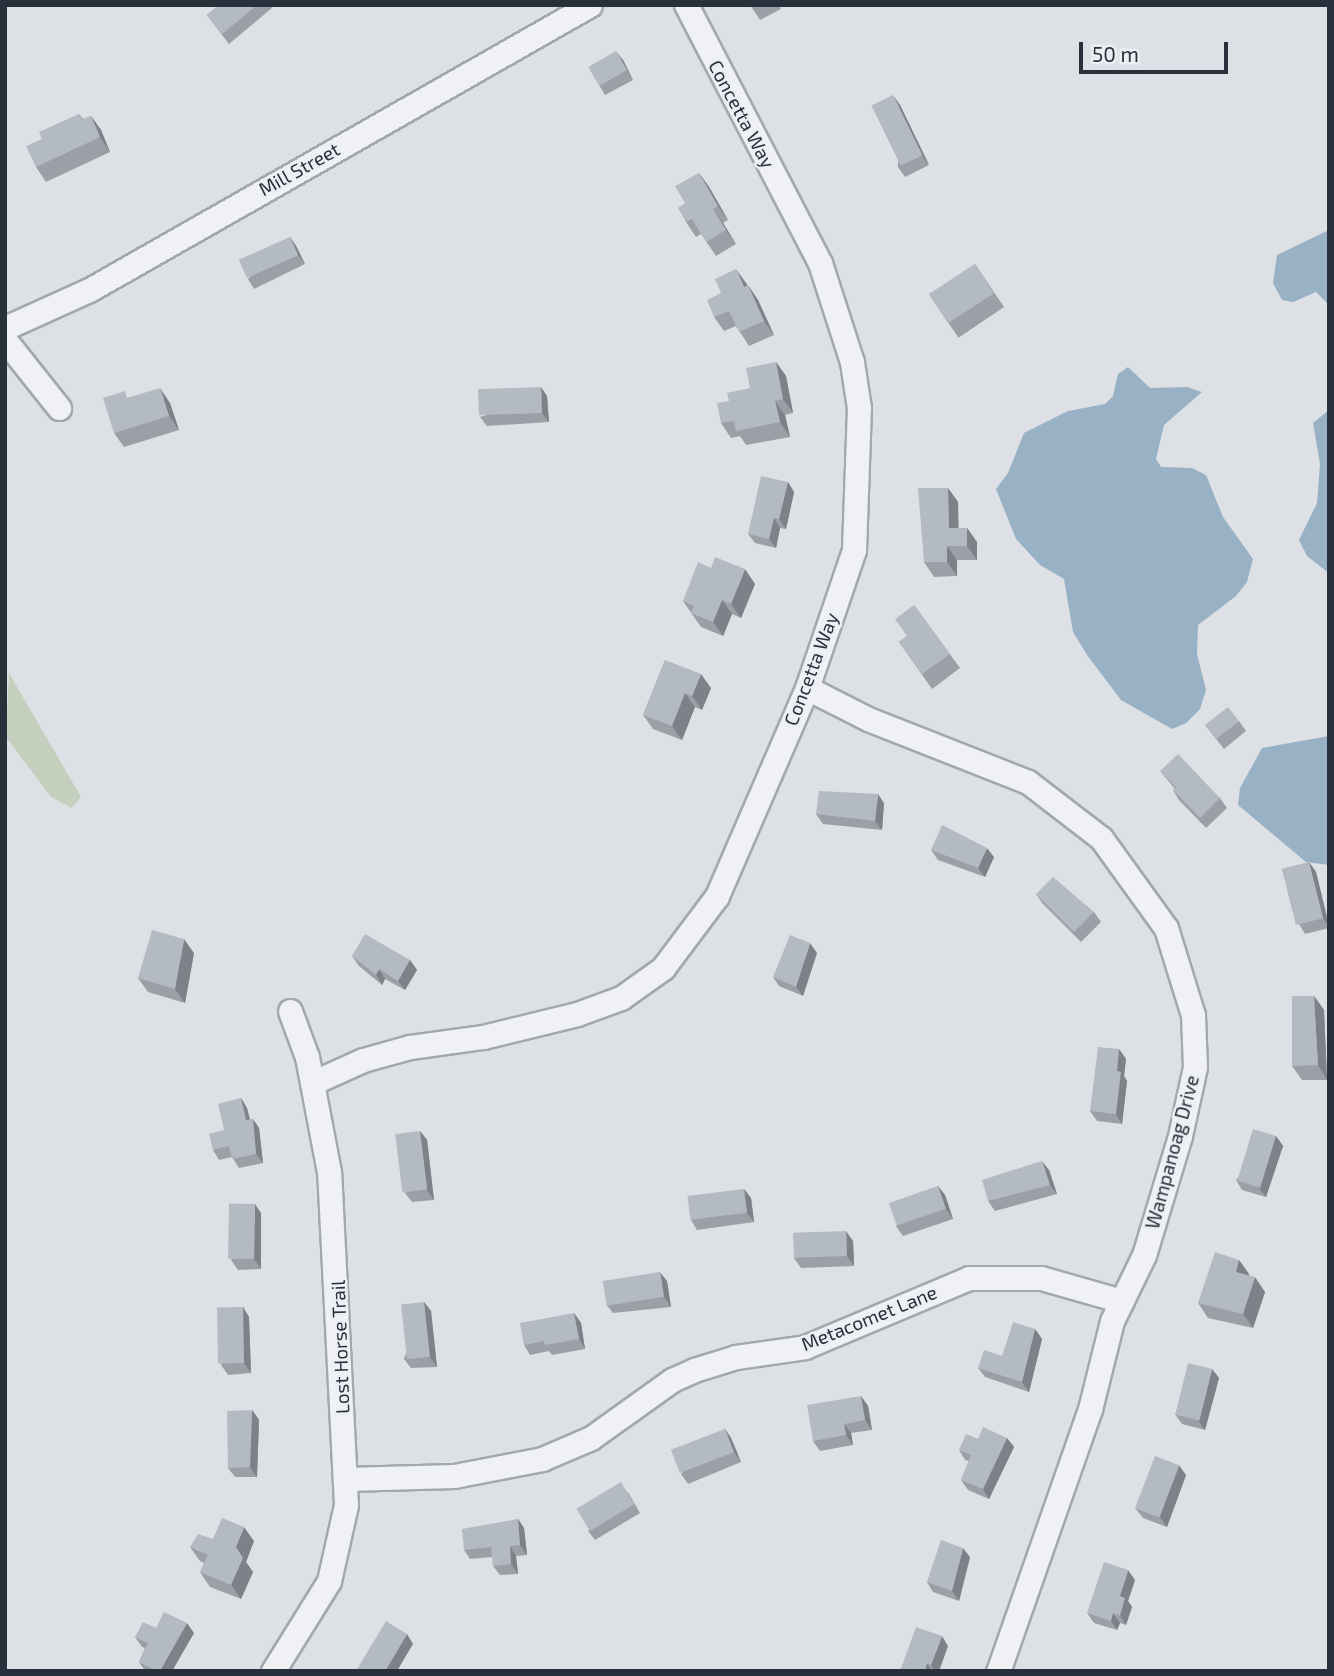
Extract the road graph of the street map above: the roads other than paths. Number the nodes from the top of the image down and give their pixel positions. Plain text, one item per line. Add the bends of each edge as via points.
1 (590, 5) edge
2 (686, 5) edge
3 (5, 328) edge
4 (5, 340) edge
5 (59, 408) dead end
6 (807, 688) junction
7 (289, 1011) dead end
8 (312, 1083) junction
9 (1122, 1301) junction
10 (346, 1479) junction
11 (273, 1671) edge
12 (998, 1671) edge

1 - 3 street, Mill Street via 91,289
2 - 6 street, Concetta Way via 820,263 852,362 859,408 854,550
4 - 5 street
6 - 8 street, Concetta Way via 717,896 663,968 621,998 577,1014 483,1037 410,1047 363,1060
6 - 9 street, Wampanoag Drive via 868,719 1028,782 1101,838 1166,928 1188,991 1195,1067 1181,1136 1144,1255
7 - 8 street, Lost Horse Trail
8 - 10 street, Lost Horse Trail via 329,1172
9 - 10 street, Metacomet Lane via 1041,1278 969,1278 805,1347 736,1357 695,1370 672,1380 591,1438 542,1459 454,1476
9 - 12 street, Wampanoag Drive via 1112,1321 1090,1409
10 - 11 street, Lost Horse Trail via 346,1505 329,1581

